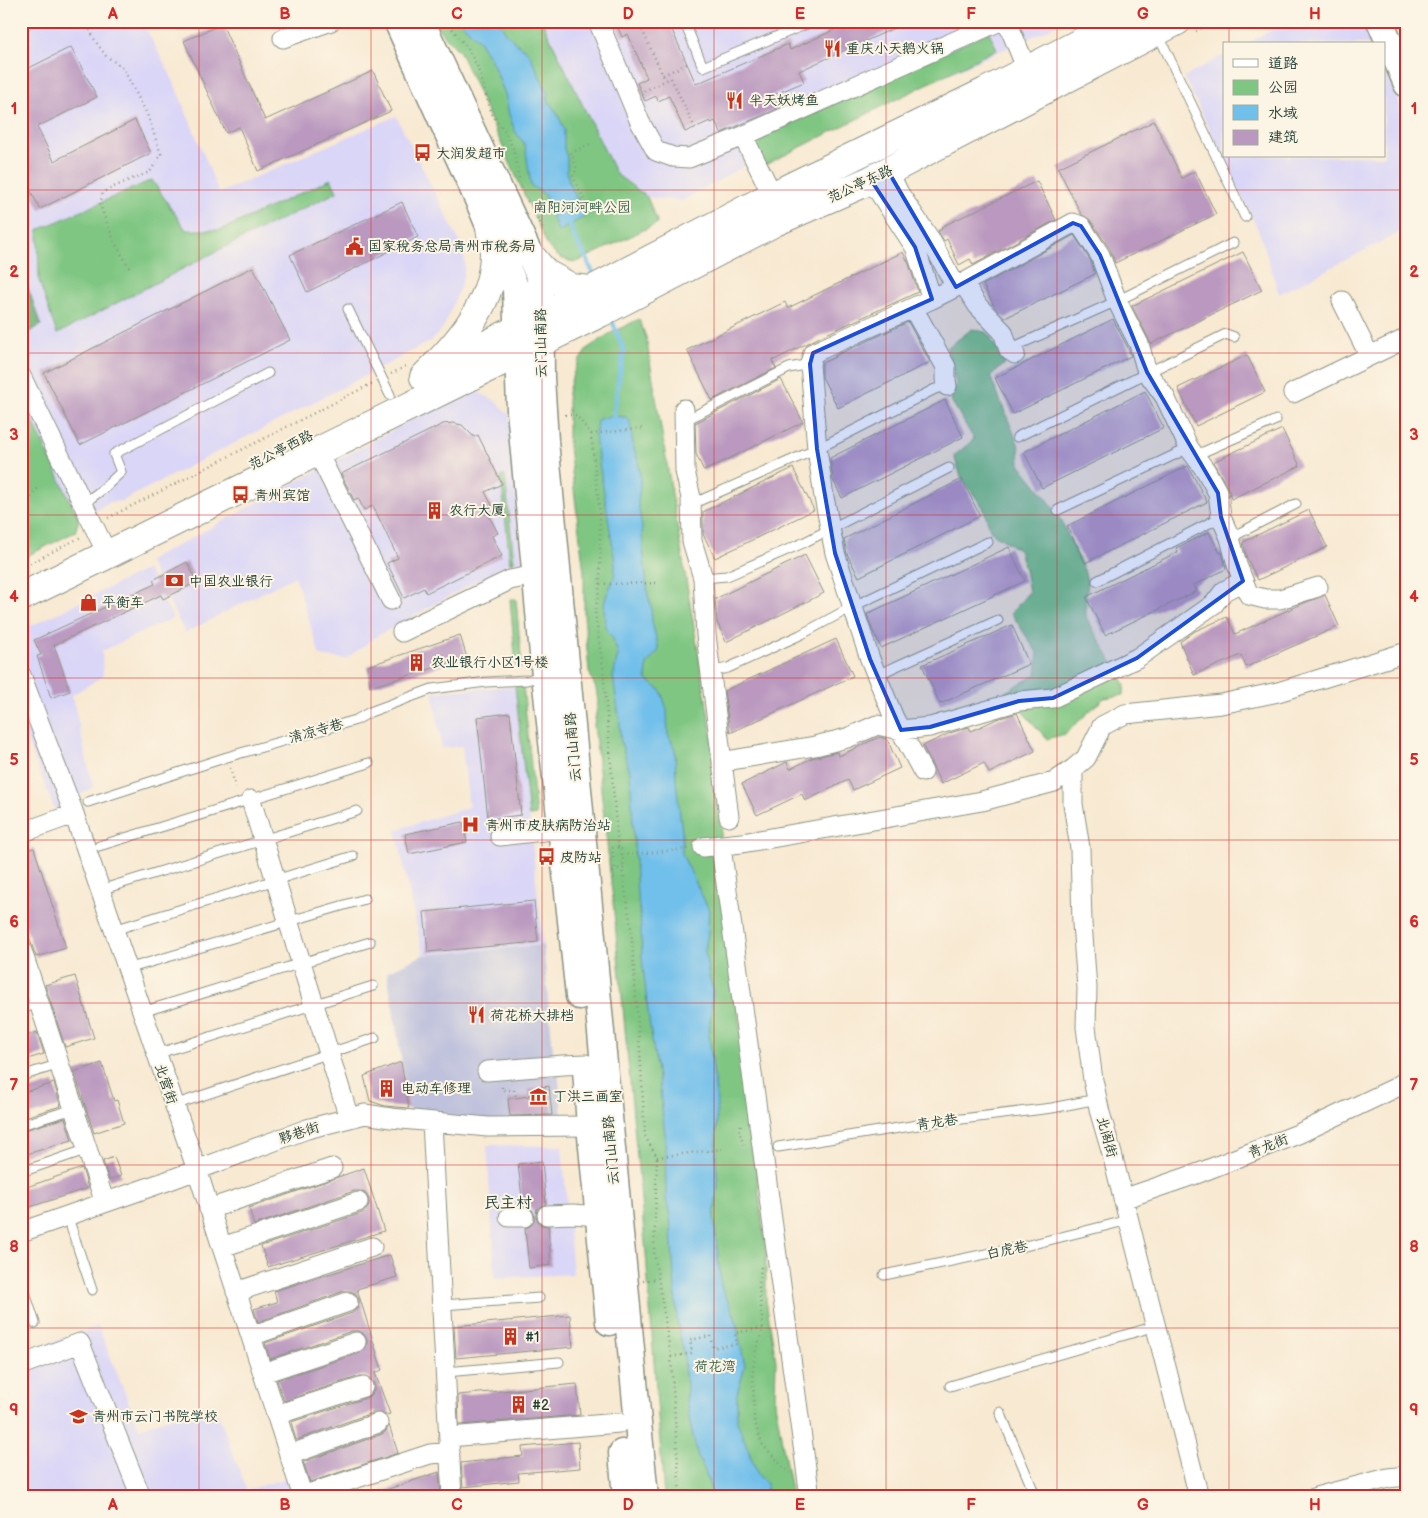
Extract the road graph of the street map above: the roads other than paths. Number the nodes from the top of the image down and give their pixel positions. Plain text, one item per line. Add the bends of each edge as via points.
1 (331, 21) edge
2 (397, 21) edge
3 (420, 21) edge
4 (598, 21) edge
5 (684, 21) edge
6 (814, 21) edge
7 (1007, 21) edge
8 (1122, 21) edge
9 (1380, 21) edge
10 (990, 23) edge
11 (1167, 26) edge
12 (966, 28) edge
13 (283, 38) dead end
14 (1027, 70) junction
15 (1407, 84) edge
16 (743, 136) junction
17 (880, 175) junction
18 (771, 206) junction
19 (1244, 217) dead end
20 (490, 227) junction
21 (1233, 244) dead end
22 (536, 246) junction
23 (959, 285) junction
24 (932, 299) junction
25 (595, 301) junction
26 (1117, 301) junction
27 (1342, 301) dead end
28 (913, 308) junction
29 (348, 309) dead end
30 (529, 335) junction
31 (1234, 337) dead end
32 (1407, 338) edge
33 (1012, 352) joint
34 (1370, 356) junction
35 (810, 364) junction
36 (418, 370) junction
37 (1147, 372) junction
38 (268, 373) dead end
39 (21, 376) edge
40 (947, 386) joint
41 (386, 387) junction
42 (1293, 393) dead end
43 (684, 415) joint
44 (1276, 420) dead end
45 (1017, 437) dead end
46 (817, 450) junction
47 (317, 451) junction
48 (1192, 452) junction
49 (949, 468) dead end
50 (83, 504) junction
51 (692, 504) junction
52 (1296, 504) dead end
53 (1058, 510) dead end
54 (1221, 518) junction
55 (830, 528) junction
56 (97, 534) junction
57 (1230, 538) junction
58 (988, 542) dead end
59 (535, 576) junction
60 (703, 578) junction
61 (1097, 581) dead end
62 (1243, 581) junction
63 (21, 584) edge
64 (1318, 587) dead end
65 (21, 597) edge
66 (391, 600) dead end
67 (852, 607) junction
68 (998, 620) dead end
69 (402, 632) dead end
70 (1407, 652) edge
71 (710, 672) junction
72 (21, 675) edge
73 (545, 675) junction
74 (877, 676) junction
75 (901, 730) junction
76 (369, 763) dead end
77 (722, 765) dead end
78 (1073, 769) junction
79 (923, 772) dead end
80 (251, 800) junction
81 (80, 806) junction
82 (357, 811) dead end
83 (729, 817) dead end
84 (571, 828) junction
85 (21, 833) edge
86 (500, 836) dead end
87 (263, 839) junction
88 (99, 846) dead end
89 (353, 856) dead end
90 (276, 880) junction
91 (100, 890) junction
92 (365, 899) dead end
93 (288, 921) junction
94 (114, 930) junction
95 (370, 942) dead end
96 (21, 948) edge
97 (301, 963) junction
98 (127, 969) junction
99 (373, 986) dead end
100 (39, 1003) junction
101 (314, 1005) junction
102 (21, 1009) edge
103 (142, 1012) junction
104 (375, 1038) dead end
105 (156, 1054) junction
106 (329, 1054) junction
107 (60, 1064) junction
108 (586, 1064) junction
109 (487, 1072) dead end
110 (21, 1076) edge
111 (1407, 1080) edge
112 (1097, 1099) junction
113 (174, 1105) junction
114 (74, 1109) junction
115 (349, 1118) junction
116 (432, 1122) junction
117 (21, 1126) edge
118 (590, 1126) junction
119 (778, 1147) dead end
120 (88, 1149) junction
121 (332, 1168) dead end
122 (197, 1170) junction
123 (21, 1172) edge
124 (1124, 1199) junction
125 (358, 1202) dead end
126 (103, 1203) junction
127 (209, 1209) junction
128 (547, 1215) dead end
129 (67, 1216) junction
130 (598, 1216) junction
131 (1129, 1220) junction
132 (21, 1232) edge
133 (222, 1247) junction
134 (372, 1247) dead end
135 (884, 1275) dead end
136 (21, 1282) edge
137 (92, 1290) dead end
138 (236, 1292) junction
139 (539, 1298) dead end
140 (348, 1302) dead end
141 (442, 1305) junction
142 (35, 1323) dead end
143 (1156, 1326) junction
144 (251, 1336) junction
145 (356, 1342) dead end
146 (559, 1362) dead end
147 (21, 1365) edge
148 (446, 1372) junction
149 (263, 1373) junction
150 (950, 1386) dead end
151 (363, 1387) dead end
152 (1000, 1412) dead end
153 (276, 1415) junction
154 (378, 1423) dead end
155 (620, 1423) junction
156 (449, 1445) junction
157 (289, 1455) junction
158 (1407, 1476) edge
159 (808, 1490) edge
160 (301, 1496) edge
161 (141, 1497) edge
162 (452, 1497) edge
163 (626, 1497) edge
164 (645, 1497) edge
165 (1036, 1497) edge
166 (1199, 1497) edge
167 (1316, 1497) edge

1 - 13 street
2 - 20 main road, 云门山南路
3 - 22 main road, 云门山南路
4 - 16 street via 640,122 656,151 673,158 689,158
5 - 6 lane via 703,67
7 - 14 street
8 - 14 main road, 范公亭东路
9 - 15 main road
10 - 12 street
11 - 17 main road, 范公亭东路
11 - 19 lane
12 - 16 street
14 - 18 main road, 范公亭东路
16 - 18 street
17 - 18 main road, 范公亭东路
17 - 23 street via 899,193
17 - 24 street via 915,247
18 - 25 main road, 范公亭东路
20 - 30 main road, 云门山南路 via 516,289
20 - 36 main road via 494,252 484,300 465,332 439,362
21 - 26 lane
22 - 25 main road via 545,273
22 - 30 main road, 云门山南路 via 540,277
23 - 24 street
23 - 26 street via 1073,223 1081,226 1100,255
23 - 33 street via 1002,332
24 - 28 street
25 - 30 main road, 范公亭东路
26 - 33 lane
26 - 37 street via 1139,344
27 - 34 street
28 - 35 street via 813,353
28 - 40 street via 946,367
29 - 41 lane
30 - 36 main road, 范公亭西路
30 - 47 main road, 范公亭西路
30 - 59 main road, 云门山南路 via 520,410
30 - 84 main road, 云门山南路 via 545,441
31 - 37 lane via 1226,334
32 - 34 street
34 - 42 street
35 - 43 lane via 789,368
35 - 46 street
36 - 41 main road, 范公亭西路
37 - 45 lane
37 - 48 street via 1164,396
38 - 50 lane via 114,454 121,472
39 - 50 street
40 - 46 lane via 935,389
41 - 56 main road, 范公亭西路
43 - 51 street via 685,471
44 - 48 lane
46 - 51 lane
46 - 55 street
47 - 65 main road, 范公亭西路
47 - 66 street
48 - 53 lane
48 - 54 street via 1218,493
49 - 55 lane
50 - 56 street
51 - 60 street via 692,541
52 - 57 lane
54 - 57 street
54 - 61 lane
55 - 60 lane via 727,576
55 - 67 street
56 - 63 main road, 范公亭西路
57 - 62 street
58 - 67 lane
59 - 69 street via 510,580
59 - 73 main road, 云门山南路
60 - 71 street
62 - 64 street via 1250,596 1265,599 1280,599
62 - 75 street via 1224,591 1214,604 1137,658 1053,698 1019,701 930,727
67 - 71 lane via 728,668
67 - 74 street
68 - 74 lane
70 - 78 street via 1278,692 1221,704 1125,714 1102,726 1086,758
71 - 83 street
72 - 81 street, 北营街
73 - 81 lane, 清凉寺巷 via 527,680 432,689 356,720 227,757
73 - 84 main road, 云门山南路
74 - 75 street
75 - 77 street via 877,725 847,738 732,760
75 - 79 street
76 - 80 lane
78 - 112 street, 北阁街 via 1073,804 1080,848 1086,1027
78 - 159 street via 1054,782 982,801 711,846 724,862
80 - 87 street
80 - 88 lane
81 - 85 street via 68,816
81 - 91 street, 北营街
82 - 87 lane
84 - 86 street
84 - 108 main road, 云门山南路
84 - 164 main road, 云门山南路
87 - 90 street
87 - 91 lane
89 - 90 lane
90 - 93 street
90 - 94 lane
91 - 94 street, 北营街
92 - 93 lane
93 - 97 street
93 - 98 lane
94 - 98 street, 北营街
95 - 97 lane
96 - 100 street
97 - 101 street
97 - 103 lane
98 - 103 street, 北营街
99 - 101 lane
100 - 102 lane
100 - 107 street
101 - 105 lane
101 - 106 street
103 - 105 street, 北营街
104 - 106 lane
105 - 113 street, 北营街
106 - 113 lane
106 - 115 street
107 - 110 lane
107 - 114 street
108 - 109 street
108 - 118 main road, 云门山南路
111 - 124 street, 青龙街 via 1298,1134
112 - 119 lane, 青龙巷
112 - 124 street, 北阁街
113 - 122 street, 北营街
114 - 117 lane
114 - 120 street
115 - 116 street, 夥巷街 via 365,1114
115 - 122 street, 夥巷街 via 307,1129
116 - 118 street, 夥巷街 via 488,1127
116 - 141 street
118 - 130 main road, 云门山南路
120 - 123 lane
120 - 126 street
121 - 127 street
122 - 126 street, 夥巷街
122 - 127 street, 北营街
124 - 131 street, 北阁街
125 - 133 street
126 - 129 street, 夥巷街
127 - 133 street, 北营街
128 - 130 street
129 - 132 street, 夥巷街
129 - 137 lane
130 - 155 main road, 云门山南路
131 - 135 lane, 白虎巷 via 1025,1246
131 - 143 street, 北阁街
133 - 138 street, 北营街
134 - 138 street
136 - 142 lane
138 - 144 street, 北营街
139 - 141 lane
140 - 144 street
141 - 148 street
143 - 150 lane
143 - 166 street, 北阁街
144 - 149 street, 北营街
145 - 149 street
146 - 148 lane
147 - 161 street via 80,1343
148 - 156 street
149 - 153 street, 北营街
151 - 153 street
152 - 165 lane
153 - 157 street, 北营街
154 - 157 street
155 - 156 street
155 - 163 main road, 云门山南路
156 - 160 street
156 - 162 street
157 - 160 street, 北营街
158 - 167 street

